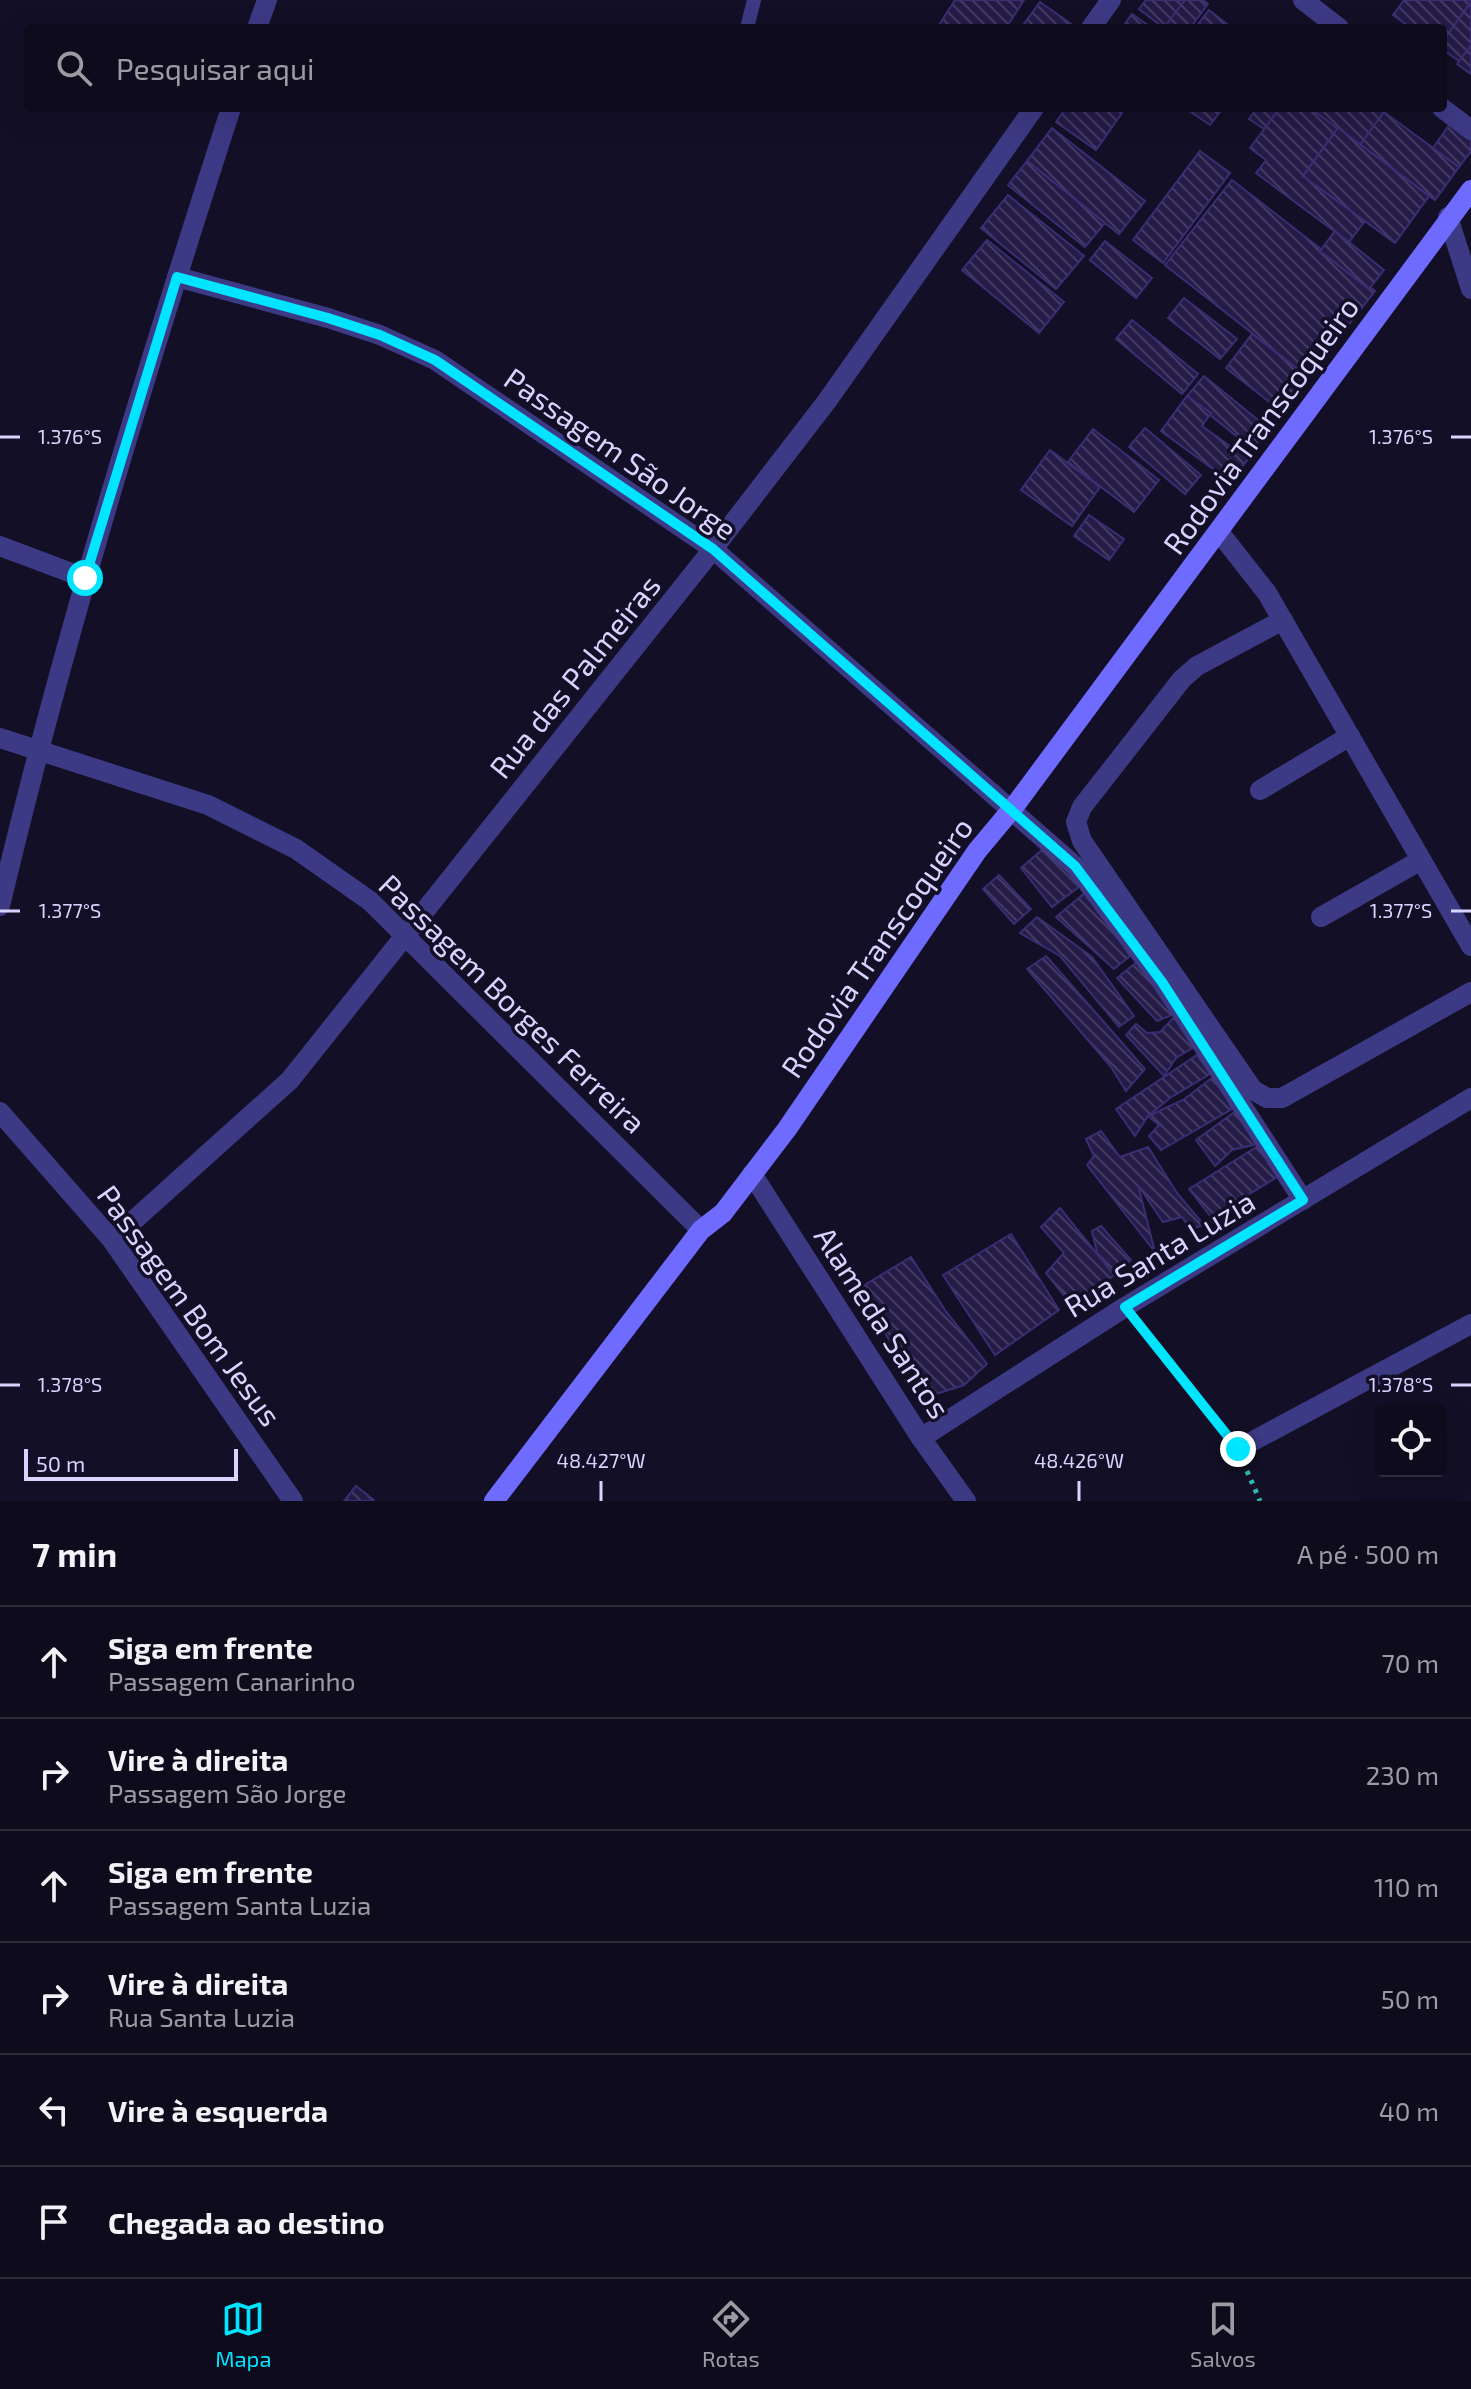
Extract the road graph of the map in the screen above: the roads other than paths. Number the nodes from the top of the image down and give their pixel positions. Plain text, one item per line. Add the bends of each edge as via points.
1 (267, 0) edge
2 (754, 0) edge
3 (1111, 0) edge
4 (1303, 0) edge
5 (258, 24) edge
6 (748, 24) edge
7 (1094, 24) edge
8 (1334, 24) edge
9 (230, 112) edge
10 (1031, 112) edge
11 (1447, 112) edge
12 (1471, 130) edge
13 (1471, 190) edge
14 (1448, 217) junction
15 (177, 277) junction
16 (1471, 289) edge
17 (1219, 532) junction
18 (0, 546) edge
19 (713, 549) junction
20 (85, 578) junction
21 (1283, 620) junction
22 (1350, 736) junction
23 (0, 738) edge
24 (37, 749) junction
25 (1260, 790) dead end
26 (1013, 808) junction
27 (1421, 860) junction
28 (0, 906) edge
29 (1321, 917) dead end
30 (406, 935) junction
31 (1471, 946) edge
32 (1471, 992) edge
33 (1471, 1098) edge
34 (0, 1112) edge
35 (752, 1174) junction
36 (1303, 1200) junction
37 (701, 1230) junction
38 (112, 1240) junction
39 (1471, 1324) edge
40 (921, 1438) junction
41 (1238, 1449) road end
42 (293, 1501) edge
43 (494, 1501) edge
44 (966, 1501) edge

1 - 5 street
2 - 6 lane
3 - 7 street
4 - 8 street
9 - 15 street
10 - 19 street, Rua das Palmeiras via 827,401
11 - 12 street
13 - 14 main road, Rodovia Transcoqueiro
14 - 16 street
14 - 17 main road, Rodovia Transcoqueiro
15 - 19 street, Passagem São Jorge via 328,318 435,360
15 - 20 street
17 - 21 street
17 - 26 main road, Rodovia Transcoqueiro
18 - 20 street
19 - 26 street, Passagem São Jorge
19 - 30 street, Rua das Palmeiras
20 - 24 street
21 - 22 street
21 - 32 street via 1182,679 1082,807 1076,822 1082,841 1253,1090 1267,1098 1282,1098
22 - 25 street
22 - 27 street
23 - 24 street, Passagem Borges Ferreira
24 - 28 street
24 - 30 street, Passagem Borges Ferreira via 208,805 283,842 370,901
26 - 35 main road, Rodovia Transcoqueiro via 977,851
26 - 36 street, Passagem São Jorge via 1075,866 1162,982
27 - 29 street
27 - 31 street
30 - 37 street, Passagem Borges Ferreira
30 - 38 street, Rua das Palmeiras via 290,1080
33 - 36 street, Rua Santa Luzia
34 - 38 street, Passagem Bom Jesus
35 - 37 main road, Rodovia Transcoqueiro via 723,1213
35 - 40 street, Alameda Santos
36 - 40 street, Rua Santa Luzia
37 - 43 main road, Rodovia Transcoqueiro
38 - 42 street, Passagem Bom Jesus
39 - 41 street
40 - 44 street, Alameda Santos

